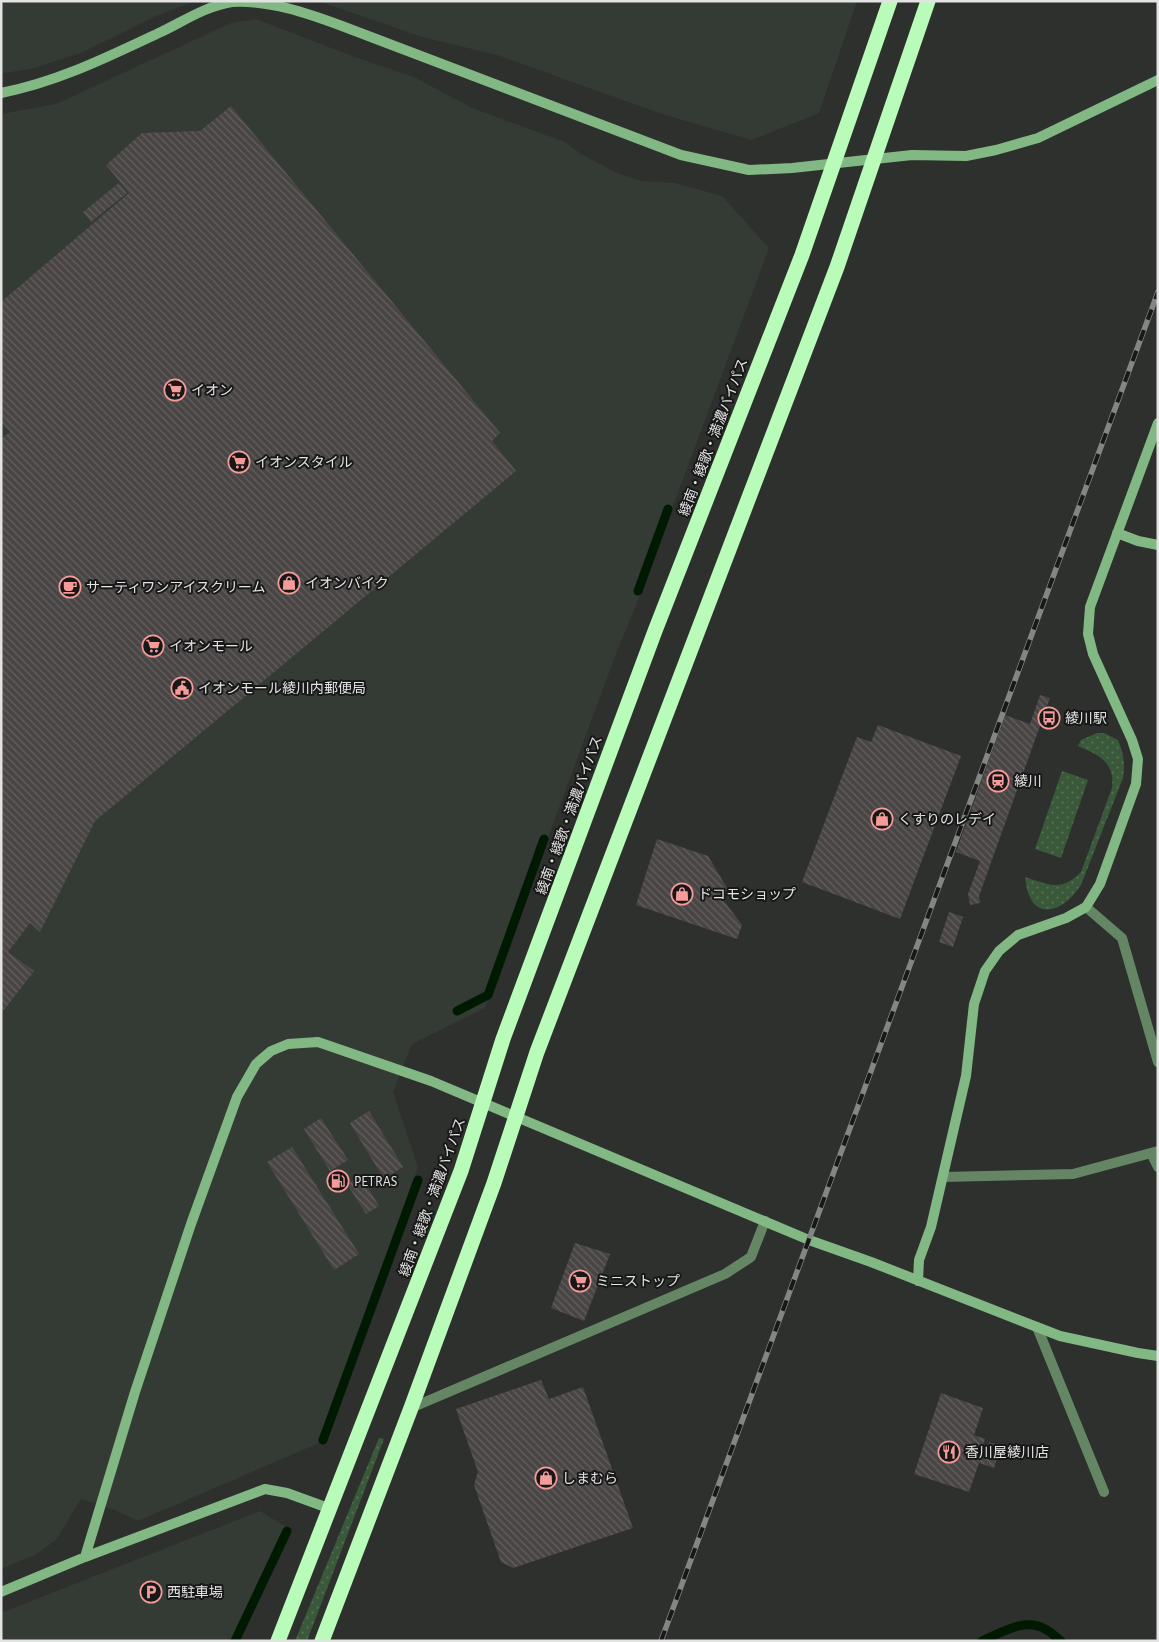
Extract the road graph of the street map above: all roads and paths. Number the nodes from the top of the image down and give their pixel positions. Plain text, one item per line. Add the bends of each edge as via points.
1 (890, 1) edge
2 (928, 1) edge
3 (1158, 80) edge
4 (1, 92) edge
5 (874, 159) junction
6 (834, 163) junction
7 (1158, 423) edge
8 (1118, 533) junction
9 (1158, 544) edge
10 (1086, 906) junction
11 (1158, 1062) edge
12 (483, 1103) junction
13 (516, 1116) junction
14 (1155, 1152) edge
15 (1158, 1167) edge
16 (943, 1177) junction
17 (765, 1221) junction
18 (918, 1281) junction
19 (1037, 1327) junction
20 (1158, 1356) edge
21 (411, 1408) junction
22 (1104, 1492) dead end
23 (331, 1509) junction
24 (86, 1557) junction
25 (1, 1592) edge
26 (278, 1641) edge
27 (322, 1641) edge

1 - 6 highway, 綾南・綾歌・満濃バイパス
2 - 5 highway
3 - 5 street via 1038,138 996,150 966,156 912,155
4 - 6 street via 26,88 67,74 204,10 232,2 258,2 287,6 333,22 681,155 749,170
5 - 6 street
5 - 13 highway via 837,268
6 - 12 highway, 綾南・綾歌・満濃バイパス via 798,265 651,640 503,1039
7 - 8 street
8 - 9 street
8 - 10 street via 1090,607 1088,634 1093,654 1132,740 1138,759 1136,784 1100,884
10 - 11 street via 1122,938
10 - 16 street via 1066,918 1018,935 999,951 985,972 974,1004 966,1076
12 - 13 street
12 - 23 highway, 綾南・綾歌・満濃バイパス via 461,1171
12 - 24 street via 431,1081 318,1042 288,1044 271,1051 256,1064 237,1097 191,1224 135,1392
13 - 17 street
13 - 21 highway
14 - 15 street
14 - 16 street via 1073,1174
16 - 18 street via 919,1260
17 - 18 street
17 - 21 street via 751,1257 725,1274
18 - 19 street
19 - 20 street via 1060,1336
19 - 22 street
21 - 27 highway
23 - 24 street via 287,1493 265,1489
23 - 26 highway, 綾南・綾歌・満濃バイパス
24 - 25 street

